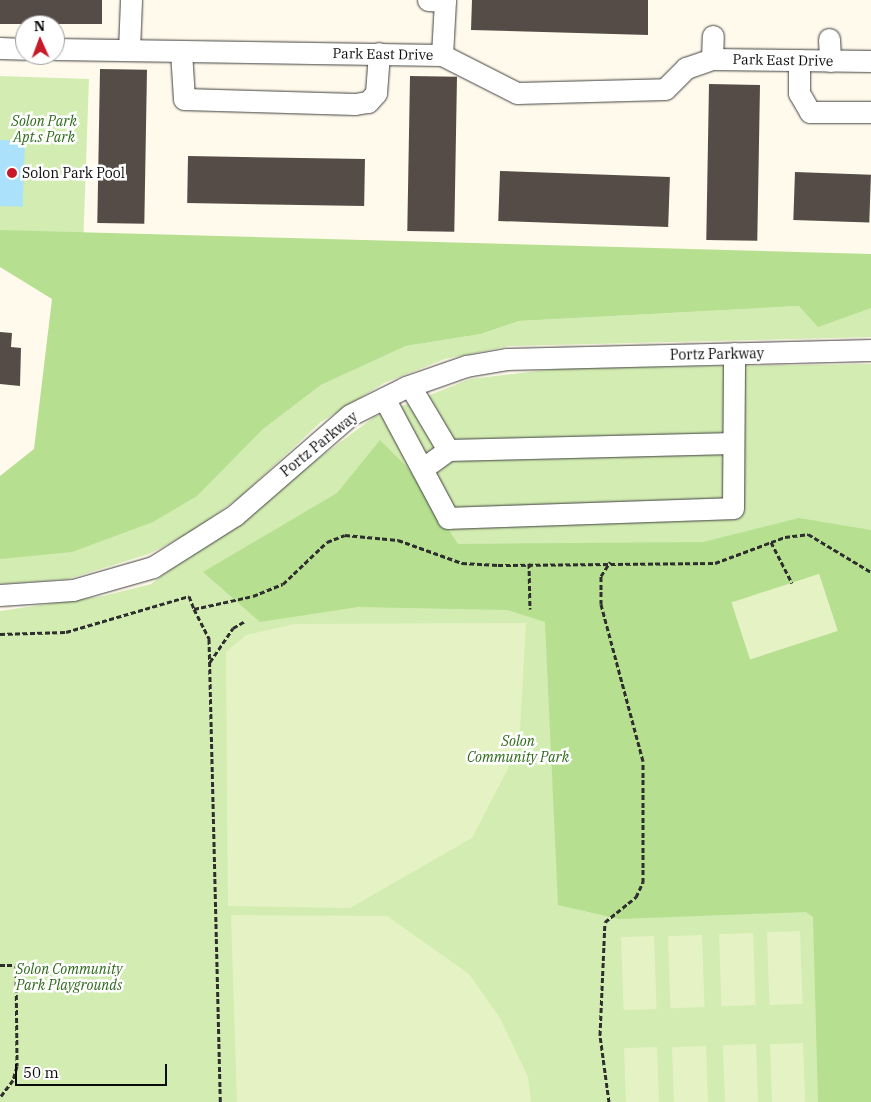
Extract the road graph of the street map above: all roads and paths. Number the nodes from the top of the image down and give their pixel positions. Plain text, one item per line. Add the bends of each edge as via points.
1 (131, 0) edge
2 (428, 0) edge
3 (713, 36) dead end
4 (829, 39) dead end
5 (0, 48) edge
6 (15, 49) edge
7 (65, 49) edge
8 (130, 50) junction
9 (181, 51) junction
10 (379, 53) junction
11 (442, 55) junction
12 (712, 59) junction
13 (799, 60) junction
14 (830, 61) junction
15 (871, 61) edge
16 (871, 112) edge
17 (871, 350) edge
18 (734, 353) junction
19 (410, 386) junction
20 (384, 398) junction
21 (733, 443) junction
22 (448, 450) junction
23 (422, 469) junction
24 (771, 542) junction
25 (610, 561) junction
26 (530, 563) junction
27 (871, 572) edge
28 (792, 583) dead end
29 (0, 596) edge
30 (194, 609) junction
31 (530, 609) dead end
32 (244, 621) dead end
33 (0, 634) edge
34 (210, 663) junction
35 (0, 965) edge
36 (0, 1097) edge
37 (220, 1102) edge
38 (609, 1102) edge

1 - 8 street
2 - 11 street via 445,1
3 - 12 street
4 - 14 street
5 - 6 street
7 - 8 street, Park East Drive
8 - 9 street, Park East Drive
9 - 10 street, Park East Drive
9 - 10 street via 184,98 355,104 368,102 376,93
10 - 11 street, Park East Drive
11 - 12 street, Park East Drive via 517,93 665,89 686,68
12 - 13 street, Park East Drive
13 - 14 street, Park East Drive
13 - 16 street via 799,93 810,112
14 - 15 street, Park East Drive
17 - 18 street, Portz Parkway
18 - 19 street, Portz Parkway via 507,359 466,366
18 - 21 street
19 - 20 street, Portz Parkway
19 - 22 street
20 - 23 street
20 - 29 street, Portz Parkway via 350,415 236,515 153,567 73,590
21 - 22 street
21 - 23 street via 733,508 448,518
22 - 23 street
24 - 25 path via 715,563
24 - 27 path via 808,534
24 - 28 path
25 - 26 path
25 - 38 path via 600,576 601,604 643,761 644,882 636,897 605,922 600,1036
26 - 30 path via 462,563 398,540 345,535 327,542 270,591
26 - 31 path
30 - 33 path via 189,596 66,632
30 - 34 path via 209,639
32 - 34 path via 233,628
34 - 37 path
35 - 36 path via 16,964 17,1066 13,1080

